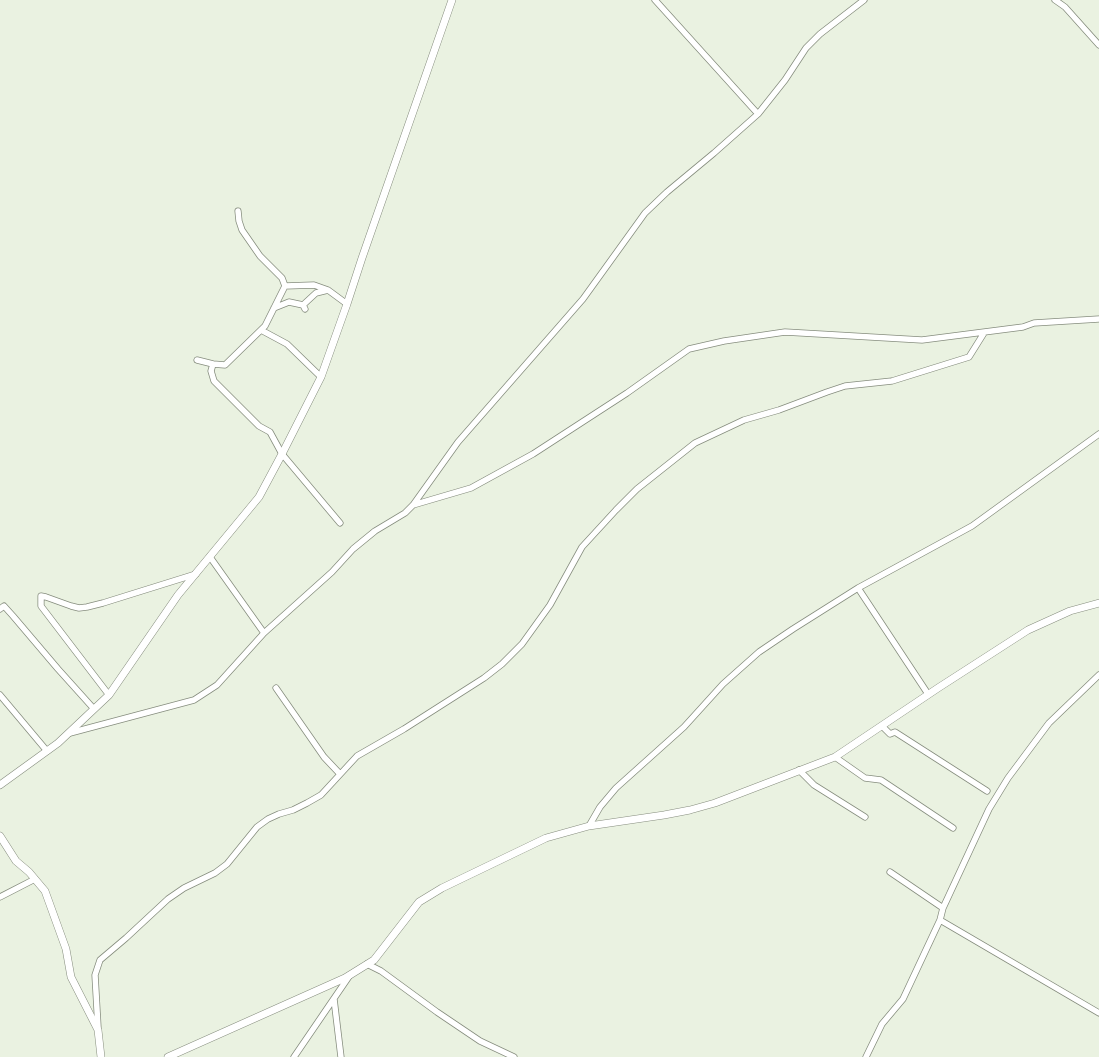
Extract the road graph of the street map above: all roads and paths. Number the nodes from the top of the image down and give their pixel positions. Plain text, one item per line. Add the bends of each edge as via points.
1 (452, 0) edge
2 (655, 0) edge
3 (864, 0) edge
4 (1055, 0) edge
5 (1099, 45) edge
6 (758, 114) junction
7 (238, 211) dead end
8 (285, 286) junction
9 (328, 290) junction
10 (347, 304) junction
11 (274, 308) junction
12 (1099, 319) edge
13 (261, 330) junction
14 (984, 333) junction
15 (196, 360) dead end
16 (213, 364) junction
17 (321, 377) junction
18 (1099, 434) edge
19 (282, 454) junction
20 (413, 504) junction
21 (340, 523) dead end
22 (210, 557) junction
23 (196, 574) junction
24 (858, 588) junction
25 (1099, 603) edge
26 (0, 609) edge
27 (264, 633) junction
28 (1099, 675) edge
29 (276, 688) dead end
30 (109, 694) junction
31 (928, 694) junction
32 (0, 695) edge
33 (94, 709) junction
34 (882, 726) junction
35 (68, 734) junction
36 (47, 751) junction
37 (835, 757) junction
38 (799, 770) junction
39 (340, 774) junction
40 (0, 785) edge
41 (987, 791) dead end
42 (865, 817) dead end
43 (589, 826) junction
44 (953, 828) dead end
45 (0, 836) edge
46 (890, 872) dead end
47 (36, 879) junction
48 (0, 897) edge
49 (943, 908) junction
50 (940, 920) junction
51 (367, 964) junction
52 (351, 974) junction
53 (334, 999) junction
54 (1099, 1013) edge
55 (98, 1030) junction
56 (101, 1057) edge
57 (168, 1057) edge
58 (294, 1057) edge
59 (341, 1057) edge
60 (514, 1057) edge
61 (866, 1057) edge

1 - 10 street
2 - 6 street
3 - 6 street via 806,48
4 - 5 street
6 - 20 street via 645,213 583,298 458,442
7 - 8 street via 242,230
8 - 9 street via 314,286
8 - 11 street
9 - 10 street
9 - 11 street via 316,293 304,307 289,302
10 - 17 street
11 - 13 street
12 - 14 street via 1034,323
13 - 16 street via 225,365
13 - 17 street via 287,344
14 - 20 street via 922,340 785,332 689,350 533,454 471,488
14 - 39 street via 969,357 892,380 844,386 744,420 696,443 637,489 582,547 550,605 522,644 502,664 357,756
15 - 16 street
16 - 19 street via 214,381 259,426 270,432
17 - 19 street
18 - 24 street via 972,526
19 - 21 street
19 - 22 street via 259,497
20 - 27 street via 353,549
22 - 23 street
22 - 27 street
23 - 30 street
23 - 30 street via 87,607 79,608 41,596 41,606
24 - 31 street
24 - 43 street via 759,652 737,671 684,727 616,788
25 - 31 street via 1070,611 1028,630
26 - 33 street via 4,606
27 - 35 street via 217,685 194,700
28 - 49 street via 1049,724 1008,778 989,809
29 - 39 street via 324,757
30 - 33 street
31 - 34 street
32 - 36 street
33 - 35 street
34 - 37 street
34 - 41 street via 890,734 895,732
35 - 36 street
36 - 40 street
37 - 38 street
37 - 44 street via 865,778 881,780
38 - 42 street via 814,785
38 - 43 street via 690,810
39 - 55 street via 321,795 256,827 227,864 168,899 100,960 95,975
43 - 51 street via 546,838 433,893 419,902 374,960
45 - 47 street via 16,861
46 - 49 street
47 - 48 street
47 - 55 street via 45,890 66,949 71,977
49 - 50 street
50 - 54 street
50 - 61 street via 903,999 882,1024
51 - 52 street
51 - 60 street via 480,1040
52 - 53 street
52 - 57 street
53 - 58 street
53 - 59 street
55 - 56 street

